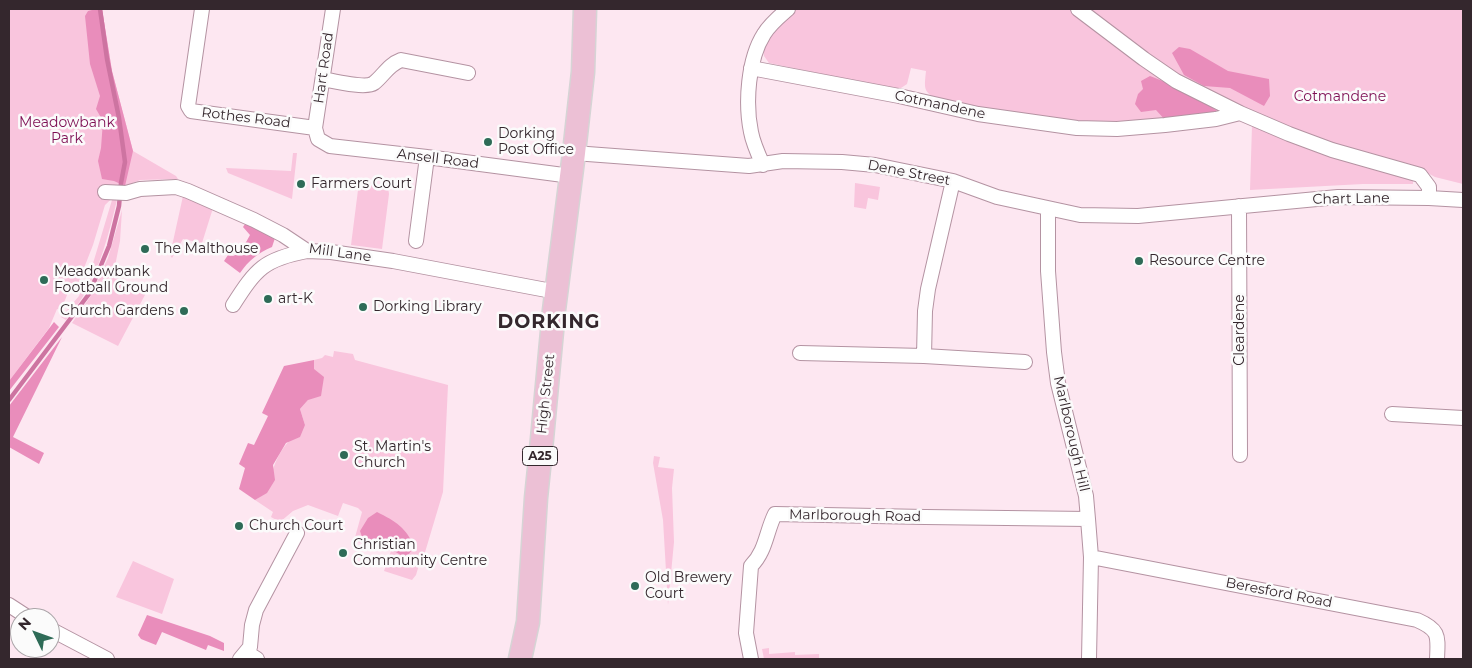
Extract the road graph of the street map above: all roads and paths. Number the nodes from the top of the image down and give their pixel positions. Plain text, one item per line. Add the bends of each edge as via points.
1 (202, 9) edge
2 (333, 9) edge
3 (585, 9) edge
4 (774, 9) edge
5 (788, 9) edge
6 (1078, 9) edge
7 (773, 23) junction
8 (751, 68) junction
9 (468, 73) dead end
10 (323, 79) junction
11 (1240, 113) junction
12 (315, 128) junction
13 (574, 153) junction
14 (427, 157) junction
15 (763, 164) junction
16 (571, 176) junction
17 (954, 181) junction
18 (115, 193) dead end
19 (1429, 198) junction
20 (1463, 200) edge
21 (1239, 206) junction
22 (1048, 209) junction
23 (416, 241) dead end
24 (308, 251) junction
25 (557, 292) junction
26 (233, 305) dead end
27 (800, 353) dead end
28 (924, 356) junction
29 (1025, 362) dead end
30 (1392, 414) dead end
31 (1463, 418) edge
32 (1240, 455) dead end
33 (1088, 519) junction
34 (297, 532) dead end
35 (1091, 557) junction
36 (60, 634) edge
37 (248, 657) edge
38 (107, 659) edge
39 (520, 659) edge
40 (751, 659) edge
41 (1089, 659) edge
42 (1437, 659) edge

1 - 12 street, Rothes Road via 188,106 191,111
2 - 10 street, Hart Road
3 - 13 main road, High Street / A25
4 - 7 street
5 - 7 street
6 - 11 street via 1176,81
7 - 8 street via 757,48
8 - 11 street, Cotmandene via 978,114 1077,128 1166,125
8 - 15 street via 748,93 751,132
9 - 10 street via 401,60 392,64 373,85
10 - 12 street, Hart Road
11 - 19 street via 1332,150 1420,175 1429,187
12 - 14 street, Ansell Road via 318,139 330,146
13 - 15 street, Dene Street via 714,164
13 - 16 main road, High Street / A25
14 - 16 street, Ansell Road
14 - 23 street
15 - 17 street, Dene Street via 783,161 876,165
16 - 25 main road, High Street / A25
17 - 22 street, Dene Street via 997,197
17 - 28 street via 928,289
18 - 24 street, Mill Lane via 176,187 254,220
19 - 20 street, Chart Lane
19 - 21 street, Chart Lane via 1338,198
21 - 22 street, Dene Street via 1138,216 1080,215
21 - 32 street, Cleardene
22 - 33 street, Marlborough Hill via 1048,271 1055,360 1086,496
24 - 25 street, Mill Lane via 393,260
24 - 26 street via 277,258 264,267 252,276
25 - 39 main road, High Street / A25 via 536,498 530,605
27 - 28 street
28 - 29 street
30 - 31 street
33 - 35 street, Marlborough Hill
33 - 40 street, Marlborough Road via 775,514 765,547 751,566 746,633
34 - 37 street via 256,610
35 - 41 street, Marlborough Hill
35 - 42 street, Beresford Road via 1418,620 1436,631
36 - 38 street

